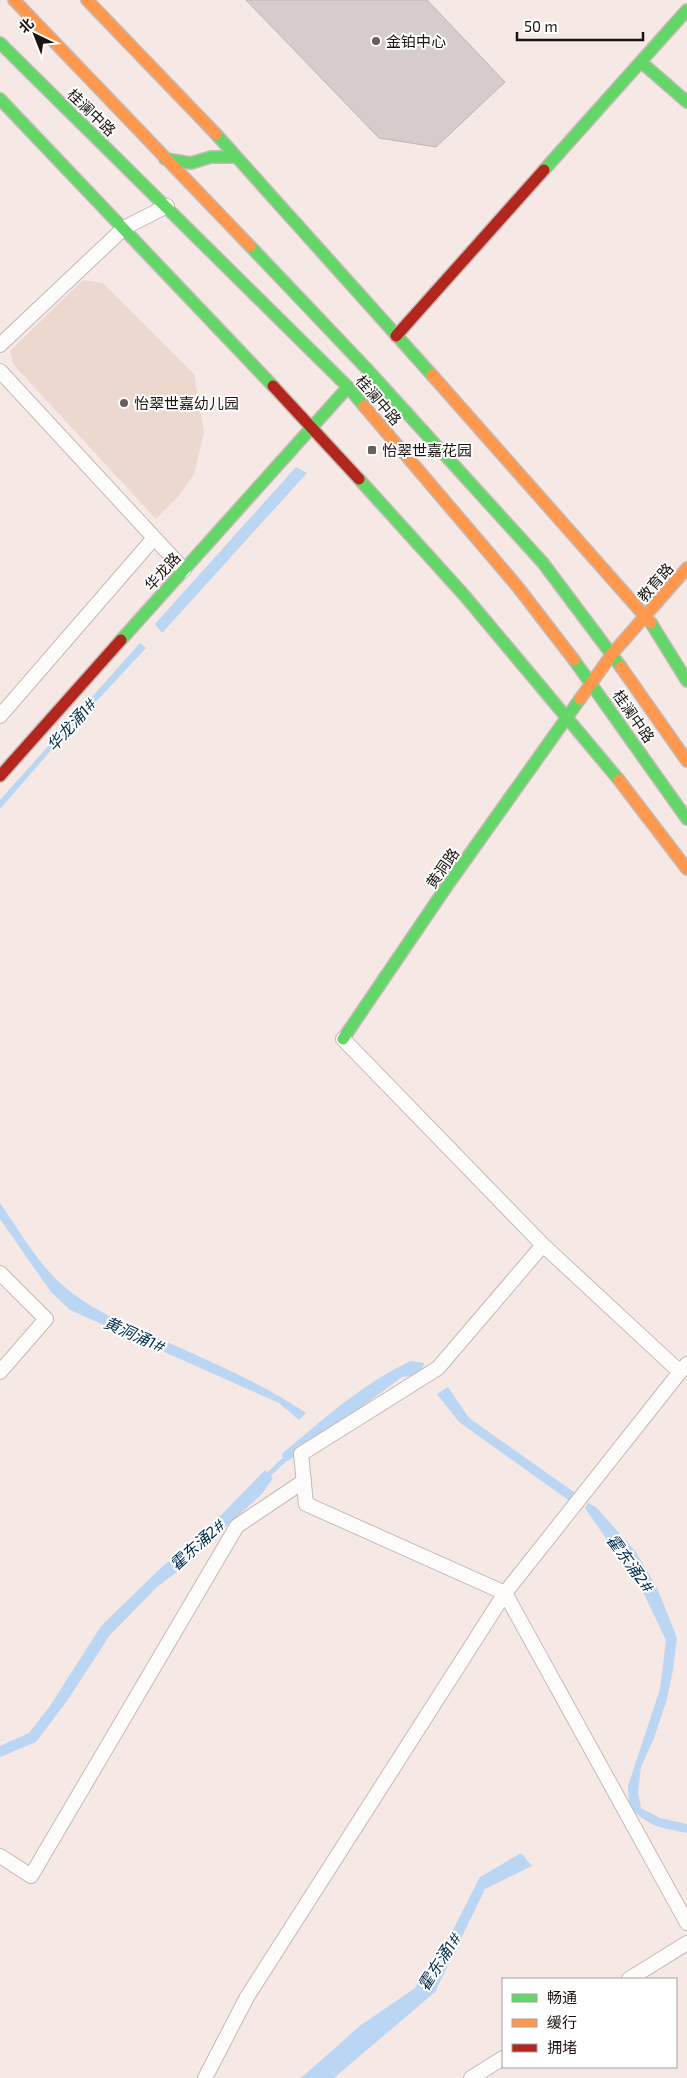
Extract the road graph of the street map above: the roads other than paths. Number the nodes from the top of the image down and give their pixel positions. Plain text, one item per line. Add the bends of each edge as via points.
1 (14, 0) edge
2 (86, 0) edge
3 (687, 10) edge
4 (0, 43) edge
5 (641, 62) junction
6 (0, 99) edge
7 (687, 102) edge
8 (236, 157) junction
9 (164, 159) junction
10 (167, 206) junction
11 (124, 228) junction
12 (396, 336) junction
13 (0, 345) edge
14 (0, 371) edge
15 (348, 387) junction
16 (311, 426) junction
17 (154, 538) junction
18 (687, 568) edge
19 (184, 570) junction
20 (646, 615) junction
21 (612, 654) junction
22 (687, 681) edge
23 (592, 683) junction
24 (0, 716) edge
25 (568, 717) junction
26 (687, 762) edge
27 (0, 776) edge
28 (687, 819) edge
29 (687, 869) edge
30 (343, 1039) joint
31 (543, 1246) junction
32 (0, 1273) edge
33 (684, 1368) edge
34 (0, 1372) edge
35 (304, 1481) junction
36 (504, 1593) junction
37 (0, 1856) edge
38 (687, 1923) edge
39 (687, 1943) edge
40 (631, 1978) edge
41 (502, 2059) edge
42 (205, 2078) edge
43 (471, 2078) edge

1 - 9 main road, 桂澜中路
2 - 8 main road
3 - 5 main road
4 - 10 main road, 桂澜中路
5 - 7 main road
5 - 12 main road
6 - 11 main road
8 - 9 main road via 211,157 191,163
8 - 12 main road
9 - 21 main road, 桂澜中路 via 366,368 542,564
10 - 11 street
10 - 15 main road, 桂澜中路
11 - 13 street
11 - 16 main road
12 - 20 main road
14 - 17 street
15 - 16 main road, 华龙路
15 - 23 main road, 桂澜中路 via 517,586
16 - 19 main road, 华龙路
16 - 25 main road via 464,595
17 - 19 street
17 - 24 street
18 - 20 main road, 教育路
19 - 27 main road, 华龙路
20 - 21 main road, 教育路
20 - 22 main road
21 - 23 main road, 黄洞路
21 - 26 main road, 桂澜中路
23 - 25 main road, 黄洞路
23 - 28 main road, 桂澜中路
25 - 29 main road
25 - 30 main road, 黄洞路
30 - 31 street
31 - 33 street
31 - 35 street via 438,1368 301,1454
32 - 34 street via 46,1319
33 - 36 street
35 - 36 street via 306,1504
35 - 37 street via 237,1526 31,1876
36 - 38 street
36 - 42 street via 247,1997
39 - 40 street
41 - 43 street

